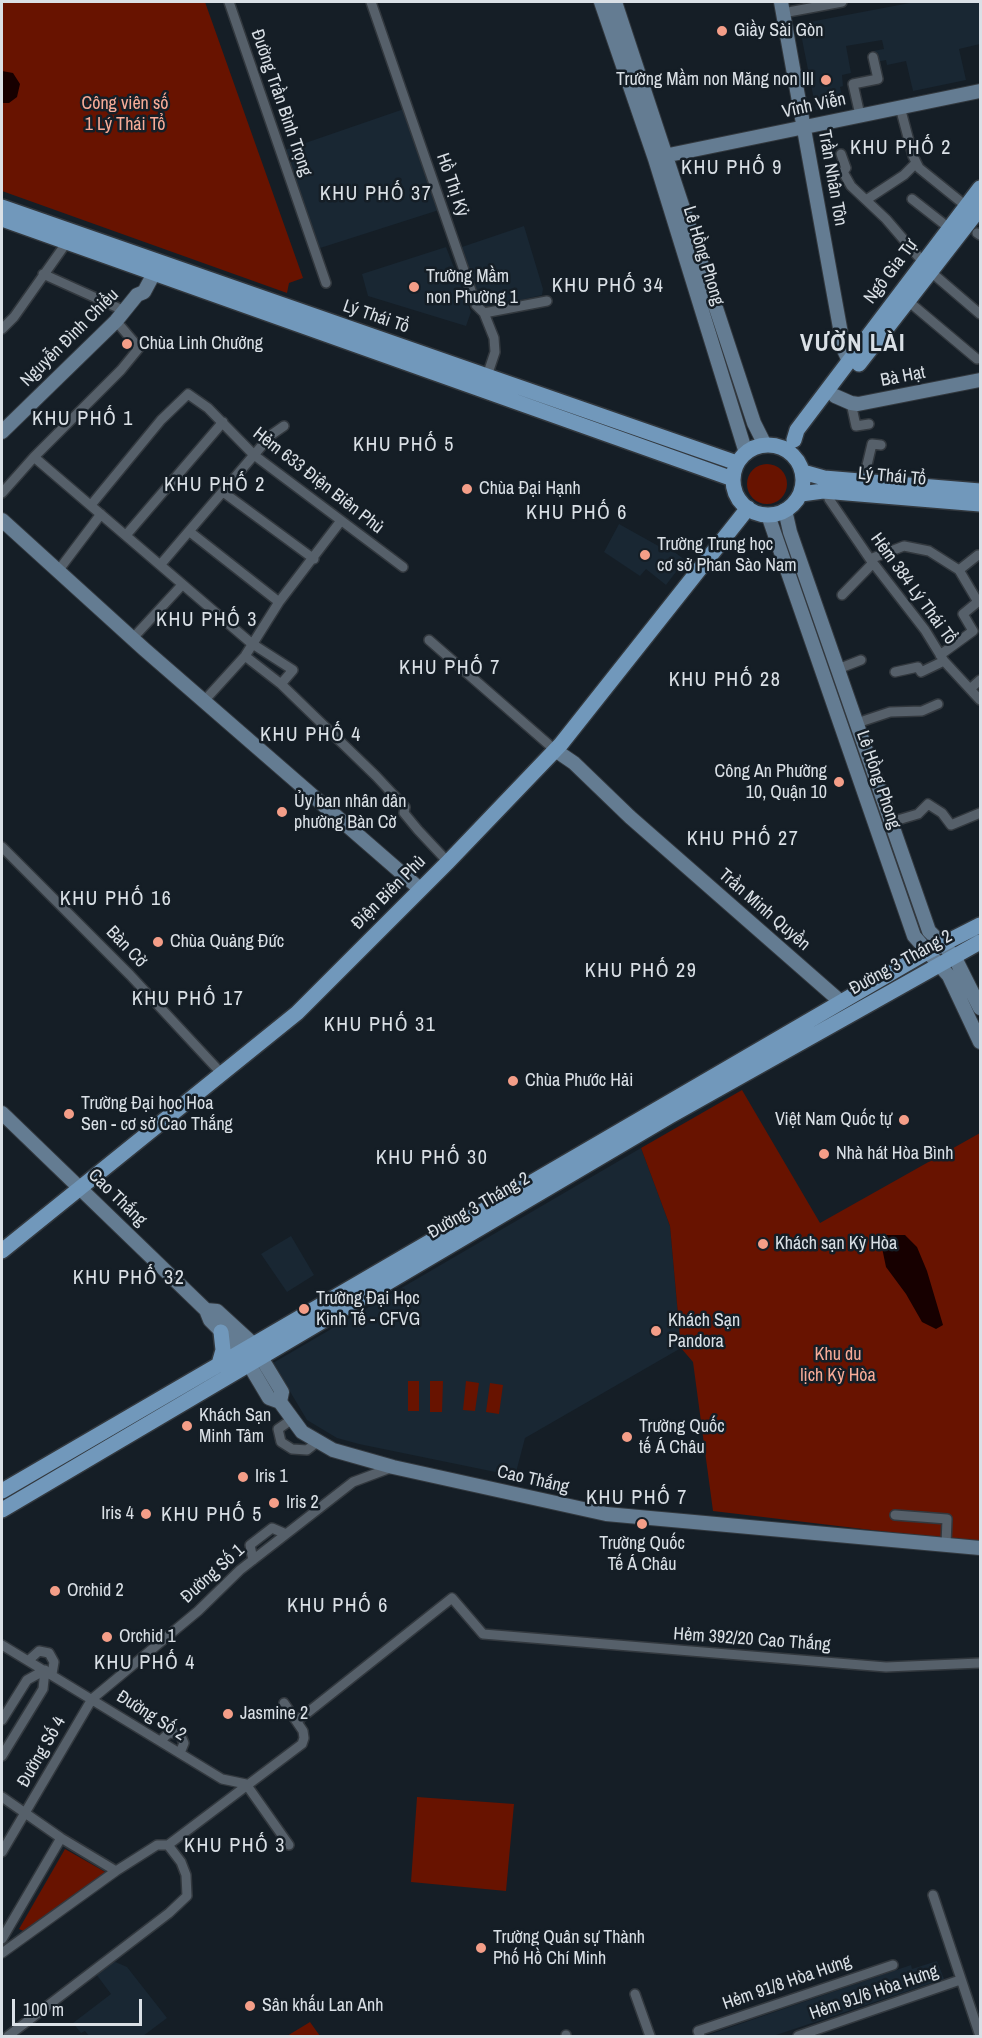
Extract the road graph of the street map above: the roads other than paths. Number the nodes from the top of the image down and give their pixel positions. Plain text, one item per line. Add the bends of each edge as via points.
1 (229, 2) edge
2 (371, 2) edge
3 (601, 2) edge
4 (615, 2) edge
5 (842, 2) edge
6 (782, 7) edge
7 (873, 57) dead end
8 (981, 91) edge
9 (900, 106) junction
10 (860, 115) junction
11 (805, 127) junction
12 (841, 154) dead end
13 (660, 157) junction
14 (916, 163) junction
15 (981, 188) edge
16 (912, 199) dead end
17 (866, 200) junction
18 (2, 207) edge
19 (974, 207) edge
20 (2, 219) edge
21 (949, 228) junction
22 (67, 242) junction
23 (152, 266) junction
24 (927, 267) junction
25 (44, 274) junction
26 (326, 283) dead end
27 (547, 301) dead end
28 (908, 301) junction
29 (484, 313) junction
30 (981, 314) edge
31 (121, 316) junction
32 (2, 329) edge
33 (977, 359) dead end
34 (849, 361) junction
35 (981, 380) edge
36 (485, 383) junction
37 (835, 396) junction
38 (851, 403) junction
39 (223, 422) junction
40 (868, 424) dead end
41 (284, 426) dead end
42 (2, 432) edge
43 (765, 445) junction
44 (790, 445) junction
45 (881, 446) dead end
46 (254, 455) junction
47 (34, 457) junction
48 (742, 458) junction
49 (803, 472) junction
50 (733, 478) junction
51 (863, 482) junction
52 (829, 491) junction
53 (981, 491) edge
54 (223, 492) junction
55 (2, 494) edge
56 (801, 494) junction
57 (981, 504) edge
58 (91, 505) junction
59 (748, 508) junction
60 (785, 510) junction
61 (101, 514) junction
62 (768, 515) junction
63 (2, 520) edge
64 (340, 522) junction
65 (190, 532) junction
66 (127, 534) junction
67 (978, 555) dead end
68 (314, 559) junction
69 (871, 561) junction
70 (161, 564) junction
71 (403, 567) dead end
72 (959, 570) junction
73 (58, 571) junction
74 (182, 585) junction
75 (842, 595) dead end
76 (979, 601) edge
77 (279, 602) junction
78 (133, 638) junction
79 (429, 640) dead end
80 (251, 643) junction
81 (245, 656) junction
82 (942, 658) junction
83 (861, 660) dead end
84 (838, 669) junction
85 (894, 672) dead end
86 (981, 680) edge
87 (281, 684) junction
88 (970, 689) junction
89 (981, 700) edge
90 (204, 701) junction
91 (938, 704) dead end
92 (857, 723) junction
93 (555, 750) junction
94 (981, 813) edge
95 (891, 822) junction
96 (2, 847) edge
97 (448, 862) junction
98 (420, 889) junction
99 (981, 925) edge
100 (981, 942) edge
101 (941, 944) junction
102 (927, 952) junction
103 (947, 959) junction
104 (842, 1002) junction
105 (981, 1008) edge
106 (981, 1042) edge
107 (222, 1075) junction
108 (2, 1113) edge
109 (80, 1188) junction
110 (2, 1251) edge
111 (206, 1310) junction
112 (221, 1332) junction
113 (251, 1354) junction
114 (219, 1364) junction
115 (291, 1420) junction
116 (317, 1442) junction
117 (393, 1467) junction
118 (2, 1491) edge
119 (2, 1510) edge
120 (895, 1515) dead end
121 (286, 1534) junction
122 (946, 1545) junction
123 (981, 1548) edge
124 (253, 1560) junction
125 (2, 1645) edge
126 (28, 1660) junction
127 (981, 1663) edge
128 (48, 1672) junction
129 (92, 1699) junction
130 (284, 1703) dead end
131 (2, 1720) edge
132 (297, 1721) junction
133 (160, 1741) junction
134 (180, 1753) junction
135 (2, 1756) edge
136 (222, 1779) junction
137 (246, 1784) junction
138 (2, 1797) edge
139 (228, 1798) junction
140 (26, 1814) junction
141 (61, 1838) junction
142 (168, 1845) junction
143 (289, 1845) dead end
144 (2, 1852) edge
145 (116, 1871) junction
146 (933, 1895) dead end
147 (2, 1938) edge
148 (2, 1953) edge
149 (893, 1965) dead end
150 (960, 1980) junction
151 (635, 1994) dead end
152 (8, 2037) edge
153 (650, 2037) edge
154 (700, 2037) edge
155 (798, 2037) edge
156 (980, 2037) edge

1 - 26 street, Đường Trần Bình Trọng
2 - 29 street, Hồ Thị Kỷ via 476,305
3 - 13 street, Lê Hồng Phong
4 - 13 street, Lê Hồng Phong
5 - 6 street
6 - 11 street, Trần Nhân Tôn
7 - 10 street via 878,79 853,84
8 - 9 street, Vĩnh Viễn
9 - 10 street, Vĩnh Viễn
9 - 14 street
10 - 11 street, Vĩnh Viễn
11 - 13 street, Vĩnh Viễn
11 - 34 street, Trần Nhân Tôn
12 - 17 street via 846,168 843,172
13 - 43 street, Lê Hồng Phong
13 - 48 street, Lê Hồng Phong
14 - 17 street
14 - 19 street
15 - 19 main road, Ngô Gia Tự
16 - 21 street
17 - 24 street
18 - 23 main road, Lý Thái Tổ
19 - 21 main road, Ngô Gia Tự
19 - 24 main road, Ngô Gia Tự
20 - 22 main road, Lý Thái Tổ
21 - 24 main road, Ngô Gia Tự
22 - 23 main road, Lý Thái Tổ
22 - 25 street
23 - 31 street, Nguyễn Đình Chiểu
23 - 36 main road, Lý Thái Tổ
24 - 28 main road, Ngô Gia Tự
24 - 30 street
24 - 34 main road, Ngô Gia Tự
25 - 31 street
25 - 32 street
27 - 29 street
28 - 33 street
28 - 37 main road, Ngô Gia Tự
29 - 36 street, Hồ Thị Kỷ via 496,344
31 - 42 street, Nguyễn Đình Chiểu
31 - 47 street via 139,348
34 - 44 main road, Ngô Gia Tự
35 - 38 street, Bà Hạt
36 - 48 main road, Lý Thái Tổ
36 - 50 main road, Lý Thái Tổ
37 - 38 street
37 - 44 main road, Ngô Gia Tự via 804,435
38 - 40 street via 856,426
39 - 46 street, Hẻm 633 Ðiện Biên Phủ
39 - 58 street, Hẻm 633 Ðiện Biên Phủ via 188,394
39 - 66 street
41 - 46 street
43 - 44 main road
43 - 48 main road
44 - 49 main road
45 - 51 street via 872,444
46 - 54 street
46 - 64 street, Hẻm 633 Ðiện Biên Phủ
47 - 55 street
47 - 58 street
48 - 50 main road
49 - 51 main road, Lý Thái Tổ
49 - 56 main road
50 - 59 main road via 737,495
51 - 53 main road, Lý Thái Tổ
52 - 56 main road, Lý Thái Tổ
52 - 57 main road, Lý Thái Tổ
52 - 69 street, Hẻm 384 Lý Thái Tổ via 829,499
54 - 65 street
54 - 68 street
56 - 60 main road
58 - 61 street
59 - 62 main road
59 - 93 main road, Điện Biên Phủ
60 - 62 main road
60 - 84 street, Lê Hồng Phong
61 - 66 street
61 - 73 street
62 - 102 street, Lê Hồng Phong via 914,936
63 - 73 street
64 - 68 street
64 - 71 street, Hẻm 633 Ðiện Biên Phủ
65 - 70 street
65 - 77 street
66 - 70 street
67 - 72 street
68 - 77 street
69 - 72 street via 904,546 929,551
69 - 75 street
69 - 82 street, Hẻm 384 Lý Thái Tổ
70 - 74 street
72 - 76 street
73 - 78 street
74 - 78 street
74 - 80 street
76 - 82 street via 963,614 973,631
77 - 80 street
78 - 90 street
79 - 93 street
80 - 81 street
80 - 87 street via 293,670
81 - 87 street
81 - 90 street
82 - 85 street via 921,672 918,667
82 - 88 street, Hẻm 384 Lý Thái Tổ
83 - 84 street
84 - 92 street, Lê Hồng Phong
86 - 88 street
87 - 97 street via 384,784
88 - 89 street, Hẻm 384 Lý Thái Tổ
90 - 98 street
91 - 92 street via 921,711 890,712
92 - 95 street, Lê Hồng Phong
93 - 97 main road, Điện Biên Phủ
93 - 104 street, Trần Minh Quyền
94 - 95 street via 951,825 928,804 918,814
95 - 101 street, Lê Hồng Phong via 929,930
96 - 107 street, Bàn Cờ via 122,967
97 - 98 main road, Điện Biên Phủ
98 - 107 main road, Điện Biên Phủ via 297,1013
99 - 101 main road, Đường 3 Tháng 2
100 - 103 main road, Đường 3 Tháng 2
101 - 102 main road, Đường 3 Tháng 2
101 - 103 street, Lê Hồng Phong
102 - 103 street, Lê Hồng Phong
102 - 104 main road, Đường 3 Tháng 2
103 - 105 street, Lê Hồng Phong
103 - 106 street, Lê Hồng Phong
103 - 113 main road, Đường 3 Tháng 2
104 - 113 main road, Đường 3 Tháng 2
107 - 109 main road, Điện Biên Phủ
108 - 109 street, Cao Thắng
109 - 110 main road, Điện Biên Phủ
109 - 111 street, Cao Thắng
111 - 112 street, Cao Thắng
111 - 113 street, Cao Thắng via 217,1311
112 - 113 street, Cao Thắng
112 - 114 main road via 223,1350
113 - 114 main road, Đường 3 Tháng 2
113 - 115 street, Cao Thắng via 269,1398 280,1402
113 - 119 main road, Đường 3 Tháng 2
114 - 118 main road, Đường 3 Tháng 2
115 - 116 street, Cao Thắng
115 - 116 street via 278,1429 281,1442 292,1449 307,1450
116 - 117 street, Cao Thắng
117 - 121 street, Đường Số 1 via 353,1482
117 - 122 street, Cao Thắng via 606,1514
120 - 122 street via 947,1519
121 - 124 street, Đường Số 1
121 - 124 street via 272,1528 250,1545
122 - 123 street, Cao Thắng
124 - 129 street, Đường Số 1
125 - 126 street, Đường Số 2
126 - 128 street, Đường Số 2
126 - 128 street via 39,1651 49,1653 54,1662
127 - 132 street, Hẻm 392/20 Cao Thắng via 886,1666 483,1634 452,1598
128 - 129 street, Đường Số 2
128 - 131 street via 27,1680
128 - 135 street via 43,1689
129 - 133 street, Đường Số 2
129 - 140 street, Đường Số 4
130 - 132 street
132 - 137 street via 304,1738 302,1744
133 - 134 street, Đường Số 2
133 - 134 street via 169,1733 180,1734 184,1743
134 - 136 street, Đường Số 2
136 - 137 street, Đường Số 2
136 - 139 street
137 - 139 street
137 - 143 street
138 - 140 street
139 - 142 street
140 - 141 street
140 - 144 street, Đường Số 4
141 - 145 street
141 - 147 street
142 - 145 street via 157,1845
142 - 152 street via 186,1875 187,1896
145 - 148 street
146 - 150 street
149 - 154 street, Hẻm 91/8 Hòa Hưng via 698,2031
150 - 155 street, Hẻm 91/6 Hòa Hưng
150 - 156 street
151 - 153 street

